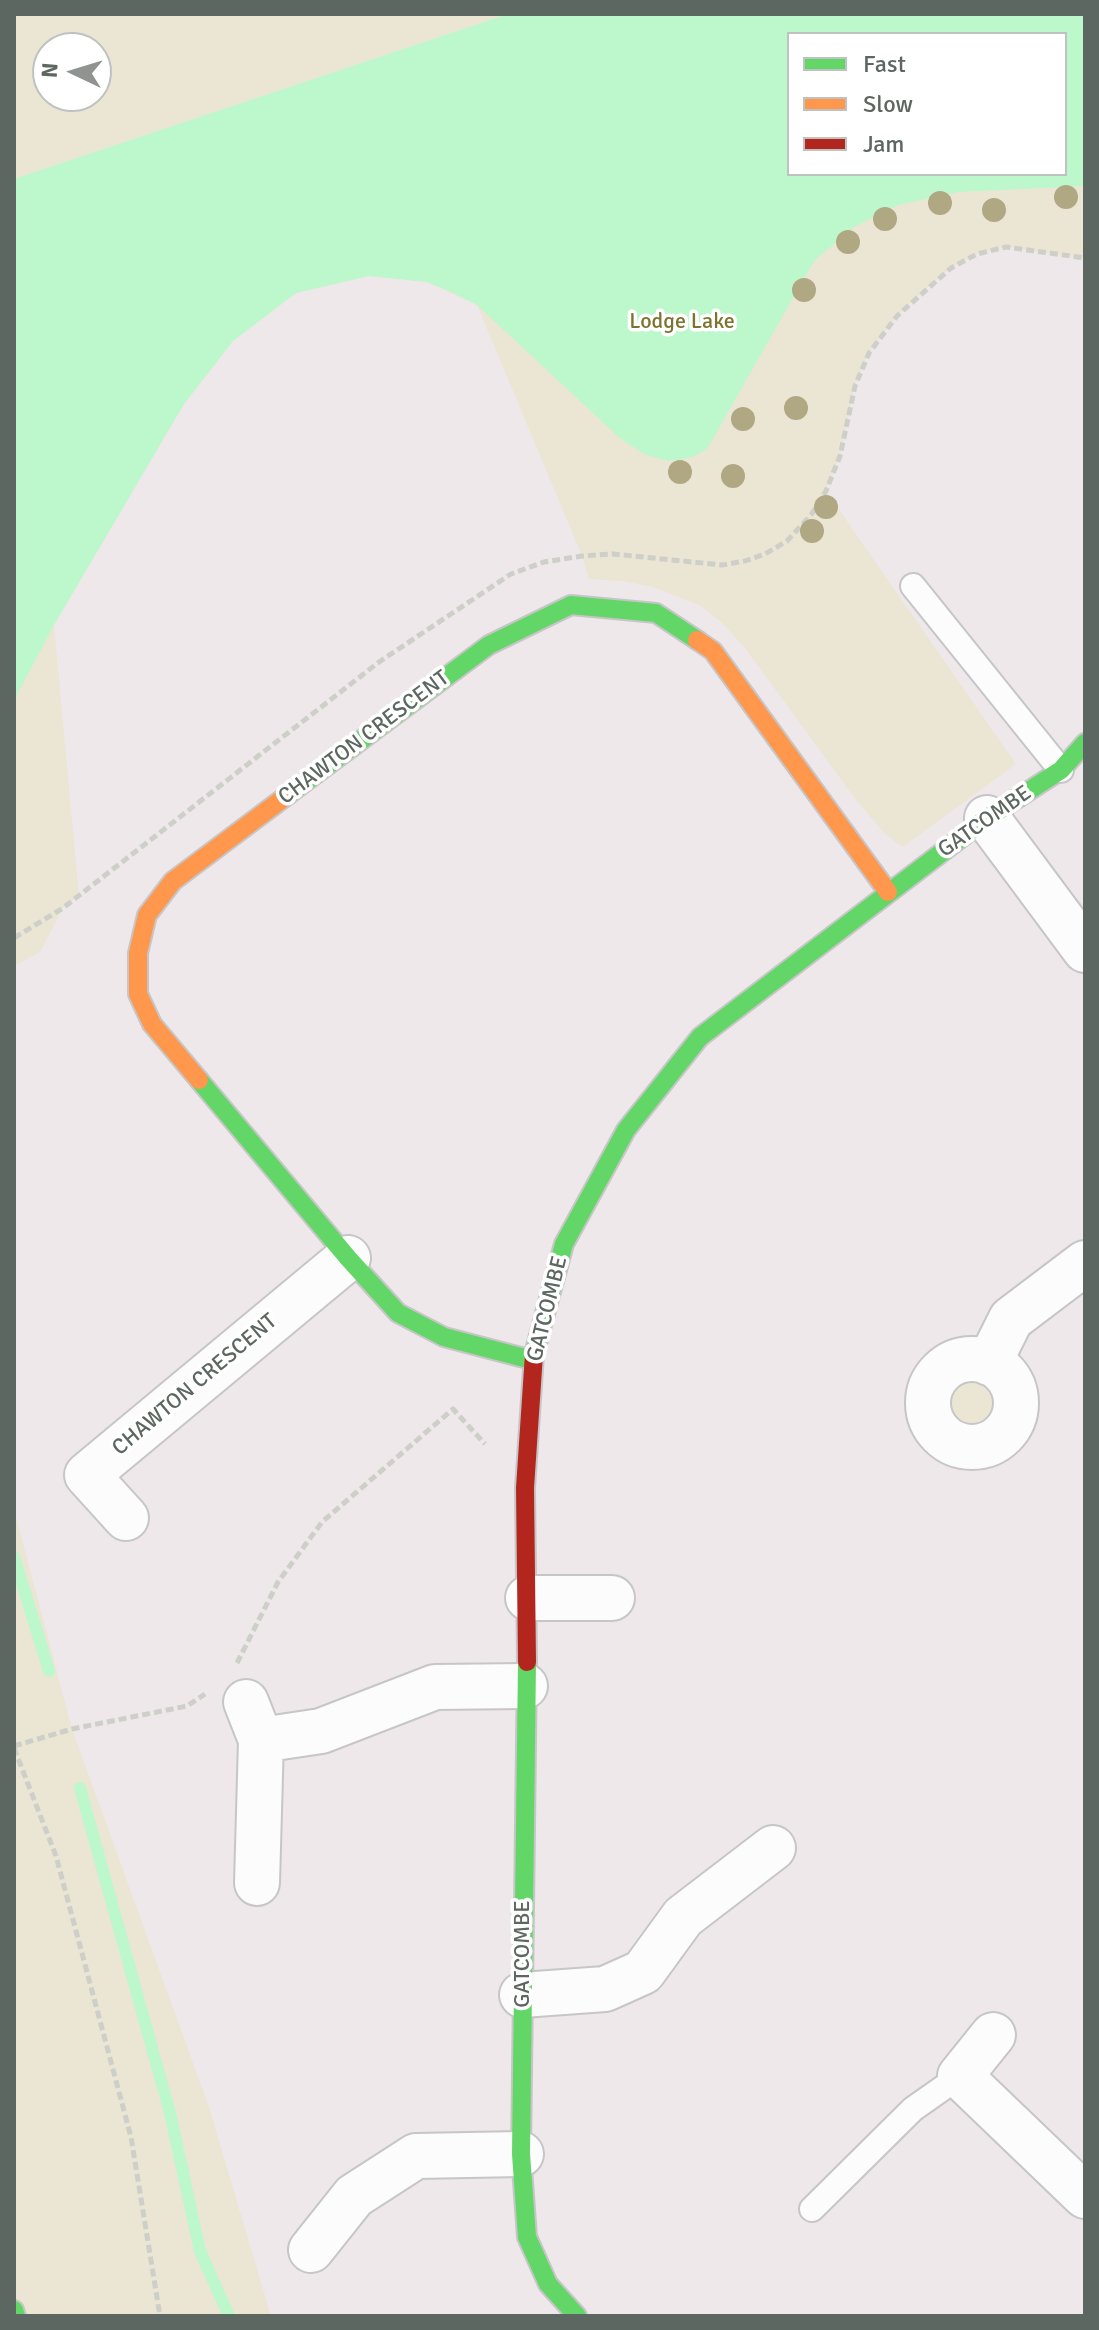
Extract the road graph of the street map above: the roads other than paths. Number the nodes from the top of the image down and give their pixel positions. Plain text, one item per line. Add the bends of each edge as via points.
1 (913, 586) dead end
2 (1085, 743) edge
3 (1061, 770) junction
4 (987, 818) junction
5 (888, 892) junction
6 (1085, 950) edge
7 (348, 1258) junction
8 (1085, 1263) edge
9 (532, 1360) junction
10 (989, 1363) dead end
11 (126, 1518) dead end
12 (528, 1598) junction
13 (612, 1598) dead end
14 (525, 1686) junction
15 (773, 1848) dead end
16 (257, 1883) dead end
17 (522, 1995) junction
18 (993, 2035) dead end
19 (960, 2076) junction
20 (521, 2154) junction
21 (1085, 2196) edge
22 (812, 2209) dead end
23 (311, 2250) dead end
24 (14, 2310) edge
25 (16, 2316) edge
26 (577, 2316) edge

1 - 3 lane
2 - 3 street, GATCOMBE
3 - 4 street, GATCOMBE
4 - 5 street, GATCOMBE
4 - 6 street
5 - 7 street, CHAWTON CRESCENT via 713,651 656,613 571,605 489,645 173,881 147,915 138,953 138,994 152,1024
5 - 9 street, GATCOMBE via 700,1037 626,1130 564,1244
7 - 9 street, CHAWTON CRESCENT via 398,1313 444,1337
7 - 11 street, CHAWTON CRESCENT via 87,1475
8 - 10 street via 1011,1319
9 - 12 street, GATCOMBE via 525,1488
12 - 13 street
12 - 14 street, GATCOMBE
14 - 16 street via 435,1687 321,1731 238,1700
14 - 17 street, GATCOMBE
15 - 17 street via 683,1917 643,1972 605,1989
17 - 20 street, GATCOMBE
18 - 19 street
19 - 21 street
19 - 22 lane via 913,2109
20 - 23 street via 416,2156 354,2196
20 - 26 street, GATCOMBE via 527,2237 548,2284
24 - 25 street

